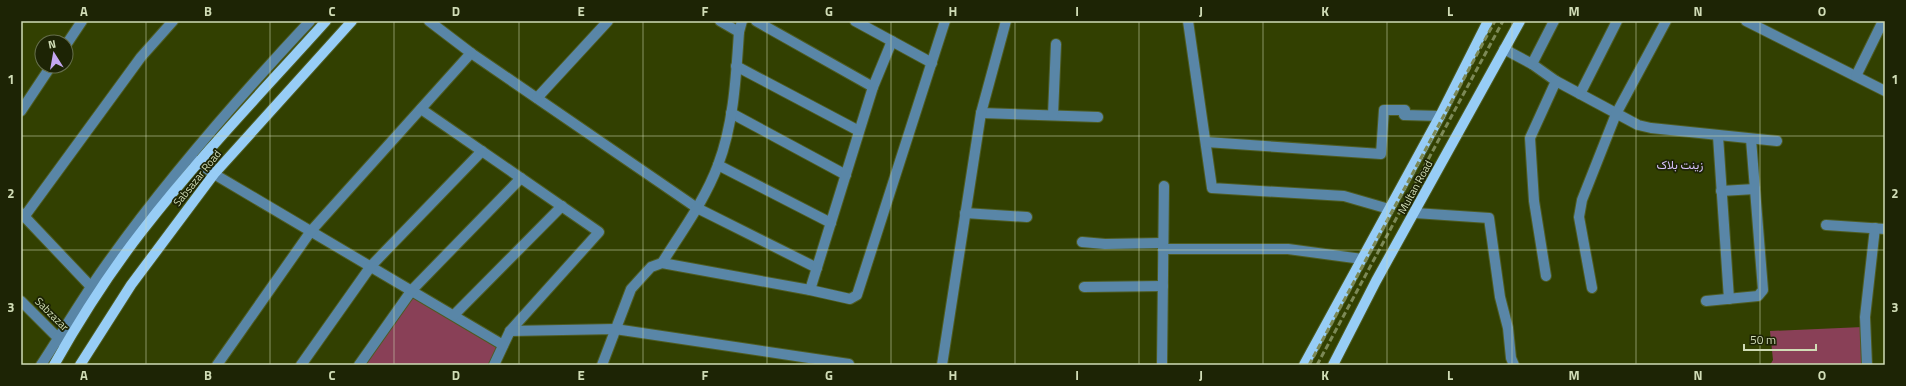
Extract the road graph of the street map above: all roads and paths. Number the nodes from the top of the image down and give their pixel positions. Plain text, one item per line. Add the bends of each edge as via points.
1 (82, 21) edge
2 (173, 21) edge
3 (310, 21) edge
4 (326, 21) edge
5 (352, 21) edge
6 (429, 21) edge
7 (608, 21) edge
8 (720, 21) edge
9 (742, 21) edge
10 (756, 21) edge
11 (855, 21) edge
12 (945, 21) edge
13 (1006, 21) edge
14 (1188, 21) edge
15 (1488, 21) edge
16 (1520, 21) edge
17 (1554, 21) edge
18 (1617, 21) edge
19 (1666, 21) edge
20 (1746, 21) edge
21 (1883, 21) edge
22 (738, 32) junction
23 (73, 34) edge
24 (892, 41) junction
25 (1056, 44) dead end
26 (1504, 48) junction
27 (471, 53) junction
28 (932, 63) junction
29 (1532, 64) junction
30 (736, 66) junction
31 (46, 74) edge
32 (1856, 76) junction
33 (1556, 81) junction
34 (872, 87) junction
35 (1885, 91) edge
36 (1580, 94) junction
37 (537, 98) junction
38 (421, 109) junction
39 (21, 111) edge
40 (731, 113) junction
41 (981, 113) junction
42 (1616, 114) junction
43 (1053, 115) junction
44 (1440, 116) junction
45 (1098, 117) dead end
46 (859, 131) junction
47 (1718, 136) junction
48 (1751, 139) junction
49 (1777, 141) dead end
50 (1206, 142) junction
51 (482, 151) junction
52 (189, 157) junction
53 (198, 164) junction
54 (718, 165) junction
55 (214, 174) junction
56 (846, 175) junction
57 (521, 178) junction
58 (1164, 186) dead end
59 (1755, 189) junction
60 (1721, 191) junction
61 (562, 206) junction
62 (697, 208) junction
63 (1389, 209) junction
64 (965, 213) junction
65 (1415, 213) junction
66 (23, 215) edge
67 (1027, 217) dead end
68 (831, 223) junction
69 (1826, 225) dead end
70 (1880, 228) edge
71 (311, 231) junction
72 (1082, 242) dead end
73 (1163, 246) junction
74 (1362, 259) junction
75 (662, 263) junction
76 (371, 266) junction
77 (817, 268) junction
78 (1546, 276) dead end
79 (1163, 286) junction
80 (1084, 287) dead end
81 (1592, 288) dead end
82 (412, 290) junction
83 (810, 290) junction
84 (95, 291) junction
85 (1729, 299) junction
86 (21, 301) edge
87 (1706, 301) dead end
88 (454, 315) junction
89 (615, 329) junction
90 (510, 331) junction
91 (62, 342) junction
92 (503, 345) junction
93 (849, 364) edge
94 (42, 365) edge
95 (54, 365) edge
96 (80, 365) edge
97 (217, 365) edge
98 (301, 365) edge
99 (359, 365) edge
100 (494, 365) edge
101 (602, 365) edge
102 (942, 365) edge
103 (1162, 365) edge
104 (1304, 365) edge
105 (1333, 365) edge
106 (1514, 365) edge
107 (1867, 365) edge

1 - 23 street
2 - 66 street via 141,56
3 - 52 street
4 - 53 main road, Sabsazar Road
5 - 55 main road, Sabsazar Road
6 - 27 street
7 - 37 street
8 - 22 street
9 - 22 street
10 - 34 street
11 - 24 street
12 - 28 street
13 - 41 street
14 - 50 street
15 - 44 main road, Multan Road
16 - 26 main road, Multan Road
17 - 29 street
18 - 36 street
19 - 42 street
20 - 32 street
21 - 32 street
22 - 30 street
24 - 28 street
24 - 34 street
25 - 43 street
26 - 29 street
26 - 65 main road, Multan Road
27 - 37 street
27 - 38 street
28 - 83 street via 857,295 850,299
29 - 33 street
30 - 40 street
30 - 46 street
31 - 39 street
32 - 35 street
33 - 36 street
33 - 78 street via 1530,138 1534,202
34 - 46 street
36 - 42 street
37 - 62 street
38 - 51 street
38 - 71 street
40 - 54 street
40 - 56 street
41 - 43 street
41 - 64 street
42 - 47 street via 1638,125 1651,128
42 - 81 street via 1582,200 1579,217
43 - 45 street
44 - 50 street via 1404,115 1405,110 1384,110 1381,154
44 - 63 main road, Multan Road
46 - 56 street
47 - 48 street
47 - 60 street
48 - 49 street
48 - 59 street
50 - 63 street via 1212,188 1344,196
51 - 57 street
51 - 76 street
52 - 53 street
52 - 84 street via 104,268
53 - 55 street
53 - 84 main road, Sabsazar Road
54 - 62 street
54 - 68 street
55 - 71 street
55 - 96 main road, Sabsazar Road via 131,285
56 - 68 street
57 - 61 street
57 - 82 street
58 - 73 street
59 - 60 street
59 - 85 street via 1763,290 1758,296
60 - 85 street
61 - 88 street
61 - 90 street via 599,232
62 - 75 street
62 - 77 street
63 - 74 main road, Multan Road
64 - 67 street
64 - 102 street
65 - 105 main road, Multan Road via 1376,280
65 - 106 street via 1489,218 1500,297
66 - 84 street
68 - 77 street
69 - 70 street
70 - 107 street via 1864,317
71 - 76 street
71 - 97 street
72 - 73 street
73 - 74 street via 1288,249
73 - 79 street
74 - 104 main road, Multan Road
75 - 83 street
75 - 89 street via 651,267 631,289
76 - 82 street
76 - 98 street
77 - 83 street
79 - 80 street
79 - 103 street
82 - 88 street
82 - 99 street
84 - 91 main road, Sabsazar Road
85 - 87 street
86 - 91 street, Sabzazar
88 - 92 street
89 - 90 street
89 - 93 street
89 - 101 street
90 - 92 street
91 - 94 street
91 - 95 main road, Sabsazar Road
92 - 100 street

